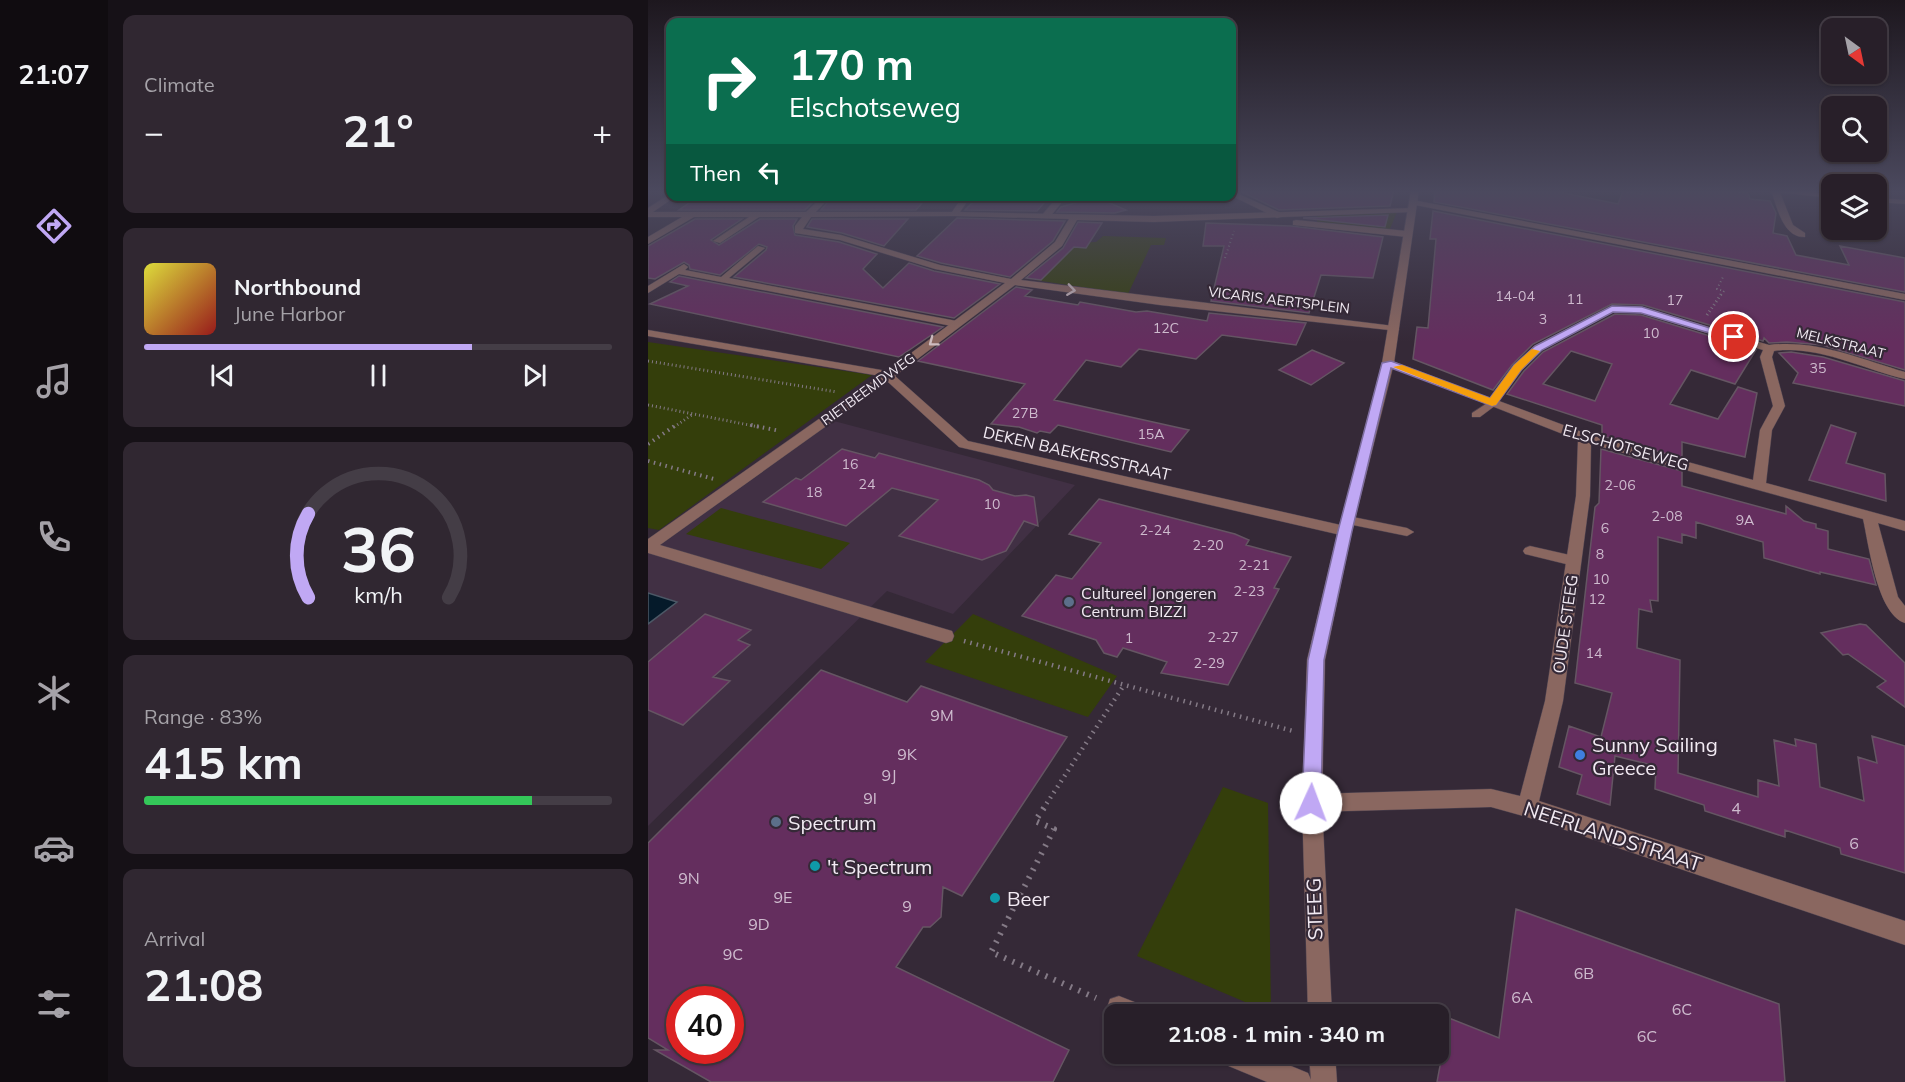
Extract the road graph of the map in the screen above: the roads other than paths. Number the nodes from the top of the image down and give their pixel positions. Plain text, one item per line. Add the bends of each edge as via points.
1 (849, 240) edge
2 (1061, 240) edge
3 (1406, 240) edge
4 (1604, 240) edge
5 (761, 248) dead end
6 (688, 265) dead end
7 (678, 271) junction
8 (723, 279) junction
9 (1013, 282) junction
10 (648, 290) edge
11 (1905, 297) edge
12 (957, 324) junction
13 (1394, 329) junction
14 (648, 333) edge
15 (1769, 348) junction
16 (1388, 363) junction
17 (888, 376) junction
18 (1905, 376) edge
19 (1492, 403) junction
20 (1476, 415) dead end
21 (1585, 438) junction
22 (1759, 485) junction
23 (1869, 516) junction
24 (1346, 526) junction
25 (1905, 526) edge
26 (1407, 532) dead end
27 (648, 547) edge
28 (1530, 551) dead end
29 (1574, 561) junction
30 (1905, 617) edge
31 (946, 636) road end
32 (1311, 803) junction
33 (1527, 807) junction
34 (1905, 933) edge
35 (1320, 1004) edge
36 (1255, 1064) edge
37 (1323, 1064) edge
38 (1299, 1082) edge
39 (1324, 1082) edge

1 - 9 street, VICARIS AERTSPLEIN via 938,267
2 - 9 street, RIETBEEMDWEG
3 - 13 street, STEEG
4 - 11 street
5 - 8 lane
6 - 7 lane
7 - 8 lane
7 - 10 lane
8 - 12 lane
9 - 12 street, RIETBEEMDWEG
9 -> 13 street, VICARIS AERTSPLEIN
12 -> 17 street, RIETBEEMDWEG
13 - 16 street, STEEG
14 - 17 street, DEKEN BAEKERSSTRAAT
15 - 18 street, MELKSTRAAT via 1782,344 1805,347
15 - 19 street via 1642,310 1612,309 1538,348
15 - 22 street via 1766,357 1779,406 1766,430
16 - 19 street, ELSCHOTSEWEG
16 - 24 street, STEEG
17 - 24 street, DEKEN BAEKERSSTRAAT via 964,444
17 - 27 street, RIETBEEMDWEG
19 - 20 lane
19 - 21 street, ELSCHOTSEWEG
21 - 22 street, ELSCHOTSEWEG
21 - 29 street, OUDE STEEG
22 - 23 street, ELSCHOTSEWEG
23 - 25 street, ELSCHOTSEWEG
23 - 30 street via 1890,599
24 - 26 lane
24 - 32 street, STEEG via 1316,660
27 - 31 street, RIETBEEMDWEG
28 - 29 lane
29 - 33 street, OUDE STEEG via 1554,701
32 - 33 street, NEERLANDSTRAAT via 1491,798
32 - 35 street, STEEG
33 - 34 street, NEERLANDSTRAAT
36 - 38 street
37 - 39 street

